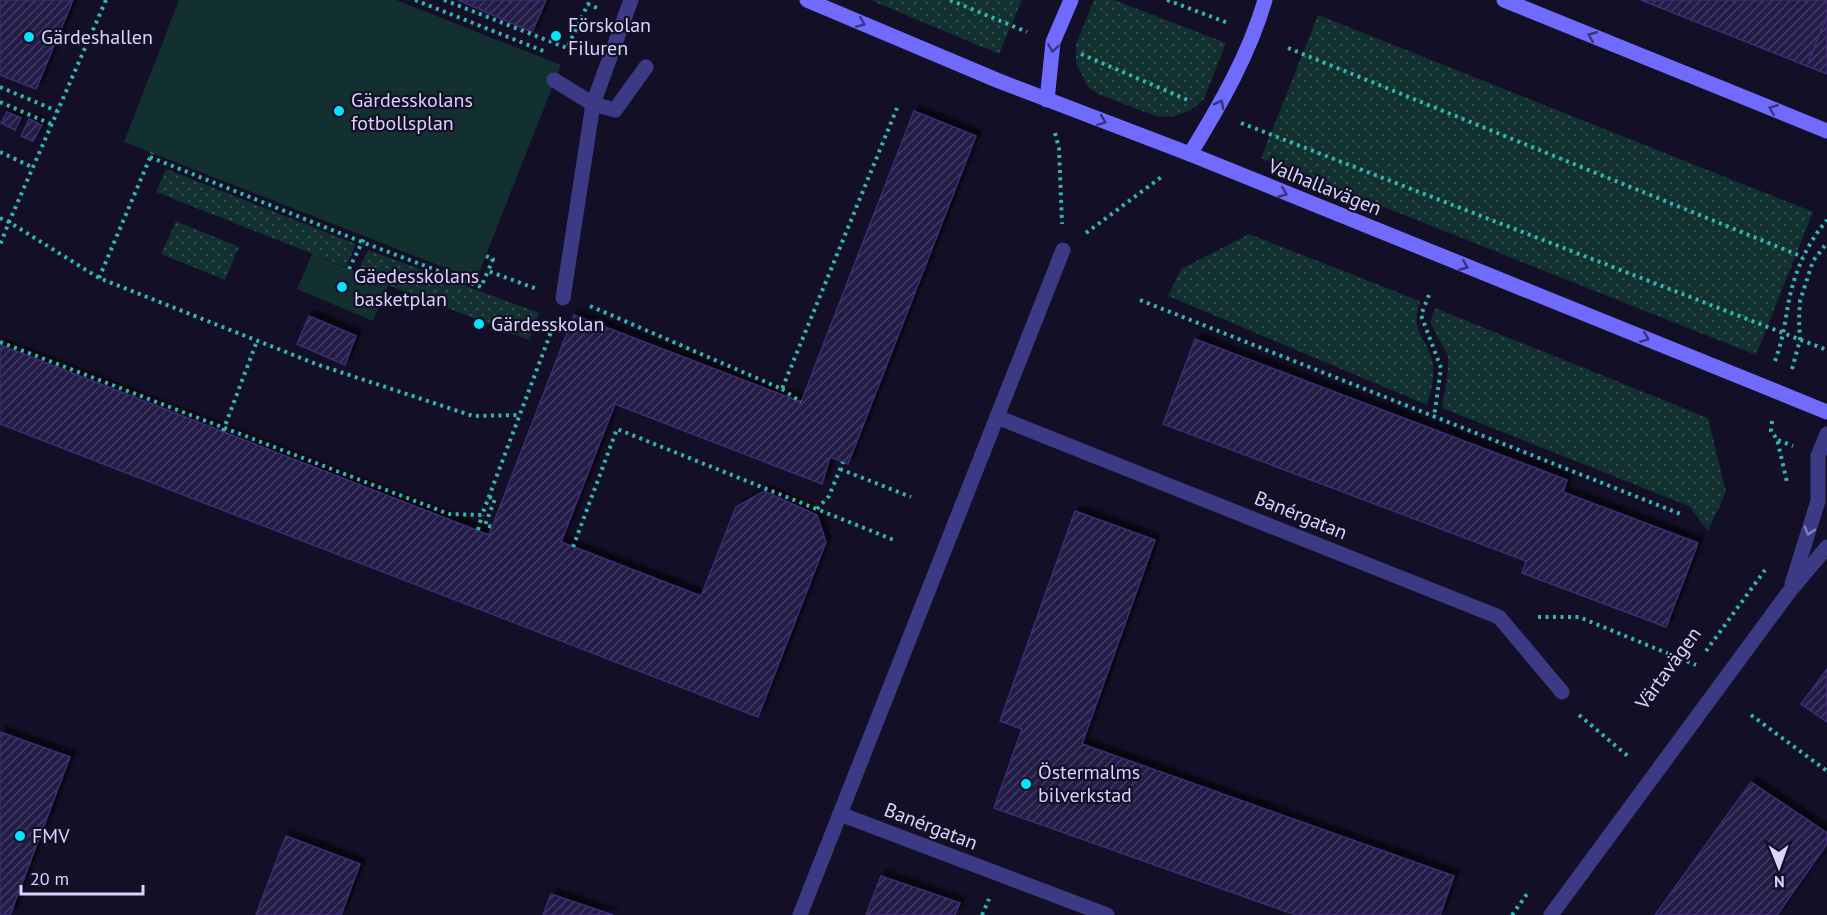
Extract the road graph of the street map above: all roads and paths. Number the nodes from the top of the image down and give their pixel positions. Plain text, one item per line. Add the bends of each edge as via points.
1 (106, 0) edge
2 (415, 0) edge
3 (444, 0) edge
4 (631, 0) edge
5 (807, 0) edge
6 (950, 0) edge
7 (1071, 0) edge
8 (1167, 0) edge
9 (1265, 0) edge
10 (1504, 0) edge
11 (604, 11) dead end
12 (1233, 25) dead end
13 (1053, 42) junction
14 (1288, 48) dead end
15 (554, 55) dead end
16 (646, 67) dead end
17 (554, 80) dead end
18 (0, 87) edge
19 (1047, 100) junction
20 (0, 102) edge
21 (593, 104) junction
22 (897, 108) dead end
23 (57, 111) junction
24 (1216, 112) junction
25 (51, 124) junction
26 (1827, 131) edge
27 (0, 152) edge
28 (1190, 154) junction
29 (32, 167) junction
30 (0, 218) edge
31 (1827, 220) edge
32 (9, 222) junction
33 (365, 236) dead end
34 (362, 242) junction
35 (1827, 243) edge
36 (0, 245) edge
37 (1063, 249) junction
38 (486, 256) dead end
39 (1803, 257) junction
40 (349, 269) dead end
41 (488, 271) junction
42 (99, 278) junction
43 (1429, 295) dead end
44 (563, 298) junction
45 (1140, 300) dead end
46 (1784, 333) junction
47 (1800, 340) junction
48 (257, 341) junction
49 (0, 342) edge
50 (1827, 350) edge
51 (1772, 369) dead end
52 (1788, 378) dead end
53 (782, 389) junction
54 (801, 402) dead end
55 (1827, 412) edge
56 (520, 415) junction
57 (997, 417) junction
58 (1434, 417) junction
59 (1771, 424) dead end
60 (224, 430) junction
61 (1827, 434) edge
62 (843, 462) dead end
63 (840, 469) junction
64 (1788, 484) dead end
65 (489, 497) junction
66 (911, 497) dead end
67 (817, 509) junction
68 (482, 515) junction
69 (1683, 515) dead end
70 (492, 527) dead end
71 (478, 530) dead end
72 (894, 540) dead end
73 (573, 547) dead end
74 (1827, 547) edge
75 (1770, 563) dead end
76 (1789, 592) junction
77 (1499, 617) junction
78 (1696, 665) junction
79 (1689, 674) dead end
80 (1562, 692) joint
81 (1751, 715) dead end
82 (1622, 766) dead end
83 (1827, 771) edge
84 (840, 814) junction
85 (1532, 887) dead end
86 (990, 895) dead end
87 (800, 915) edge
88 (982, 915) edge
89 (1107, 915) edge
90 (1512, 915) edge
91 (1551, 915) edge

1 - 23 path
2 - 15 path
3 - 11 path via 567,48 588,4
4 - 21 street
5 -> 19 main road, Valhallavägen
6 - 13 path
7 - 13 main road
8 - 12 path
24 -> 9 main road via 1255,33
26 -> 10 main road
13 -> 19 main road
13 - 24 path
14 - 39 path
16 - 21 street via 615,110
17 - 21 street
18 - 23 path
19 -> 28 main road, Valhallavägen
19 - 37 path via 1059,148
20 - 25 path
21 - 44 street
22 - 53 path
23 - 25 path
24 - 28 main road
24 - 46 path
25 - 29 path
27 - 29 path
28 - 37 path
28 -> 55 main road, Valhallavägen
29 - 32 path
30 - 32 path
31 - 39 path
32 - 36 path
32 - 42 path
33 - 34 path
34 - 40 path
34 - 41 path via 481,287
34 - 42 path via 151,155
35 - 47 path via 1813,261 1800,301
37 - 57 street
38 - 41 path via 493,260
39 - 46 path via 1788,304
41 - 44 path
42 - 48 path
43 - 58 path via 1421,315 1441,368
44 - 53 path
44 - 56 path
45 - 58 path
46 - 47 path
46 - 51 path
47 - 50 path
47 - 52 path
48 - 56 path via 473,416
48 - 60 path
49 - 60 path
53 - 54 path
56 - 65 path
57 - 77 street, Banérgatan
57 - 84 street
58 - 69 path
59 - 64 path
60 - 68 path via 449,514
61 -> 76 street via 1818,456 1818,501
62 - 63 path
63 - 66 path
63 - 67 path via 829,496
65 - 68 path
65 - 70 path via 495,500 485,525
67 - 72 path
67 - 73 path via 617,429
68 - 71 path
74 - 76 street
75 - 78 path, Värtavägen
76 - 91 street
77 - 78 path via 1579,617
77 - 80 street, Banérgatan
78 - 79 path, Värtavägen
80 - 82 path via 1574,710 1629,757
81 - 83 path
84 - 87 street
84 - 89 street, Banérgatan
85 - 90 path
86 - 88 path

